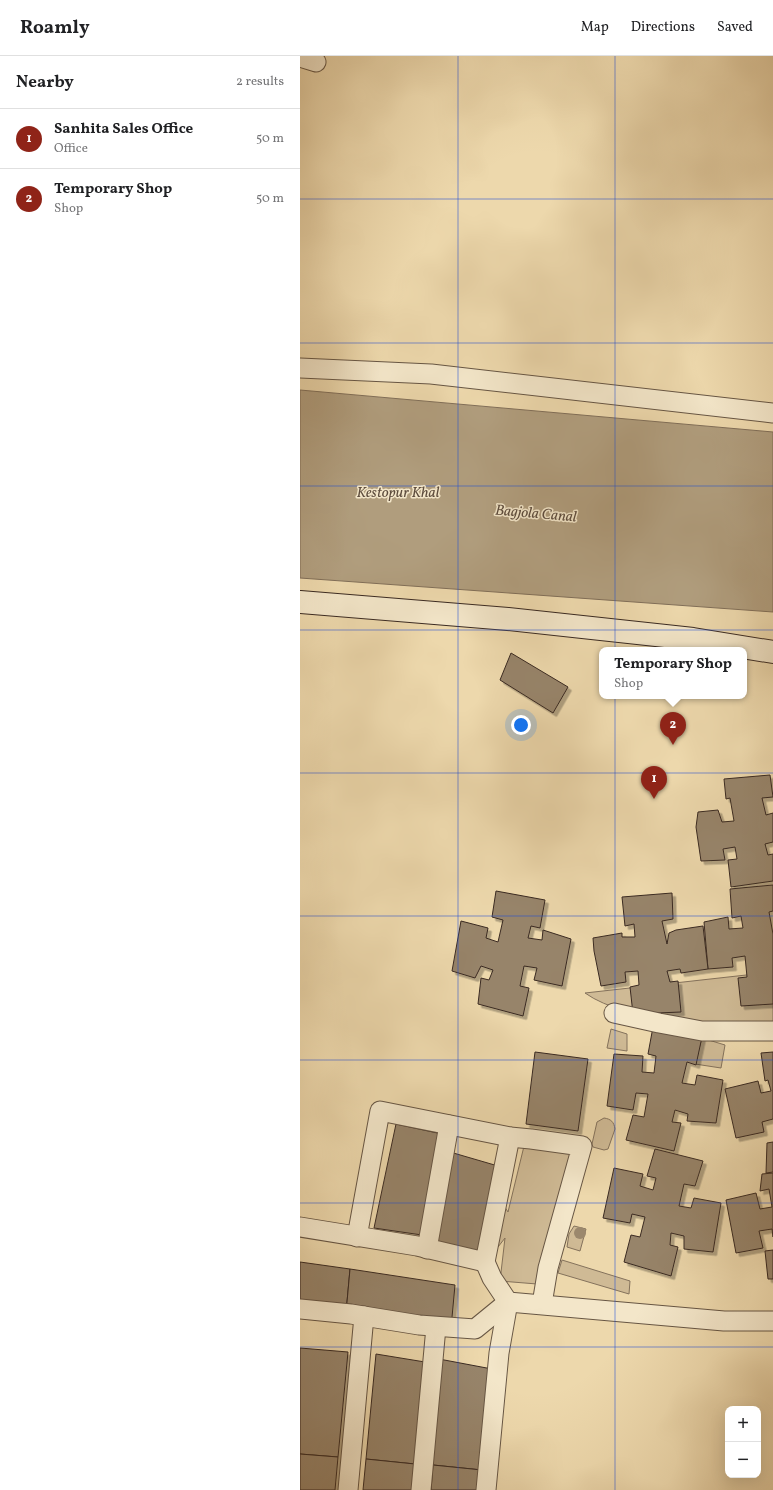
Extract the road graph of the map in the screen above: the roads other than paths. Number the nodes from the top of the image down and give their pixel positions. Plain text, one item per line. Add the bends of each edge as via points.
1 (300, 368) edge
2 (773, 413) edge
3 (300, 602) edge
4 (744, 647) edge
5 (747, 647) edge
6 (773, 652) edge
7 (614, 1014) dead end
8 (773, 1031) edge
9 (449, 1125) junction
10 (510, 1137) junction
11 (300, 1227) edge
12 (356, 1237) junction
13 (427, 1249) junction
14 (485, 1262) junction
15 (508, 1302) junction
16 (542, 1304) junction
17 (300, 1309) edge
18 (364, 1316) junction
19 (773, 1321) edge
20 (436, 1327) junction
21 (348, 1490) edge
22 (421, 1490) edge
23 (486, 1490) edge

1 - 2 street via 431,374
3 - 4 street via 523,620 693,638
5 - 6 street
7 - 8 street via 702,1030
9 - 10 street
9 - 12 street via 380,1111
9 - 13 street
10 - 14 street
10 - 16 street via 582,1146 548,1268
11 - 12 street
12 - 13 street
13 - 14 street
14 - 15 street
15 - 16 street
15 - 20 street via 475,1329
15 - 23 street via 499,1353
16 - 19 street via 724,1321
17 - 18 street
18 - 20 street
18 - 21 street
20 - 22 street

